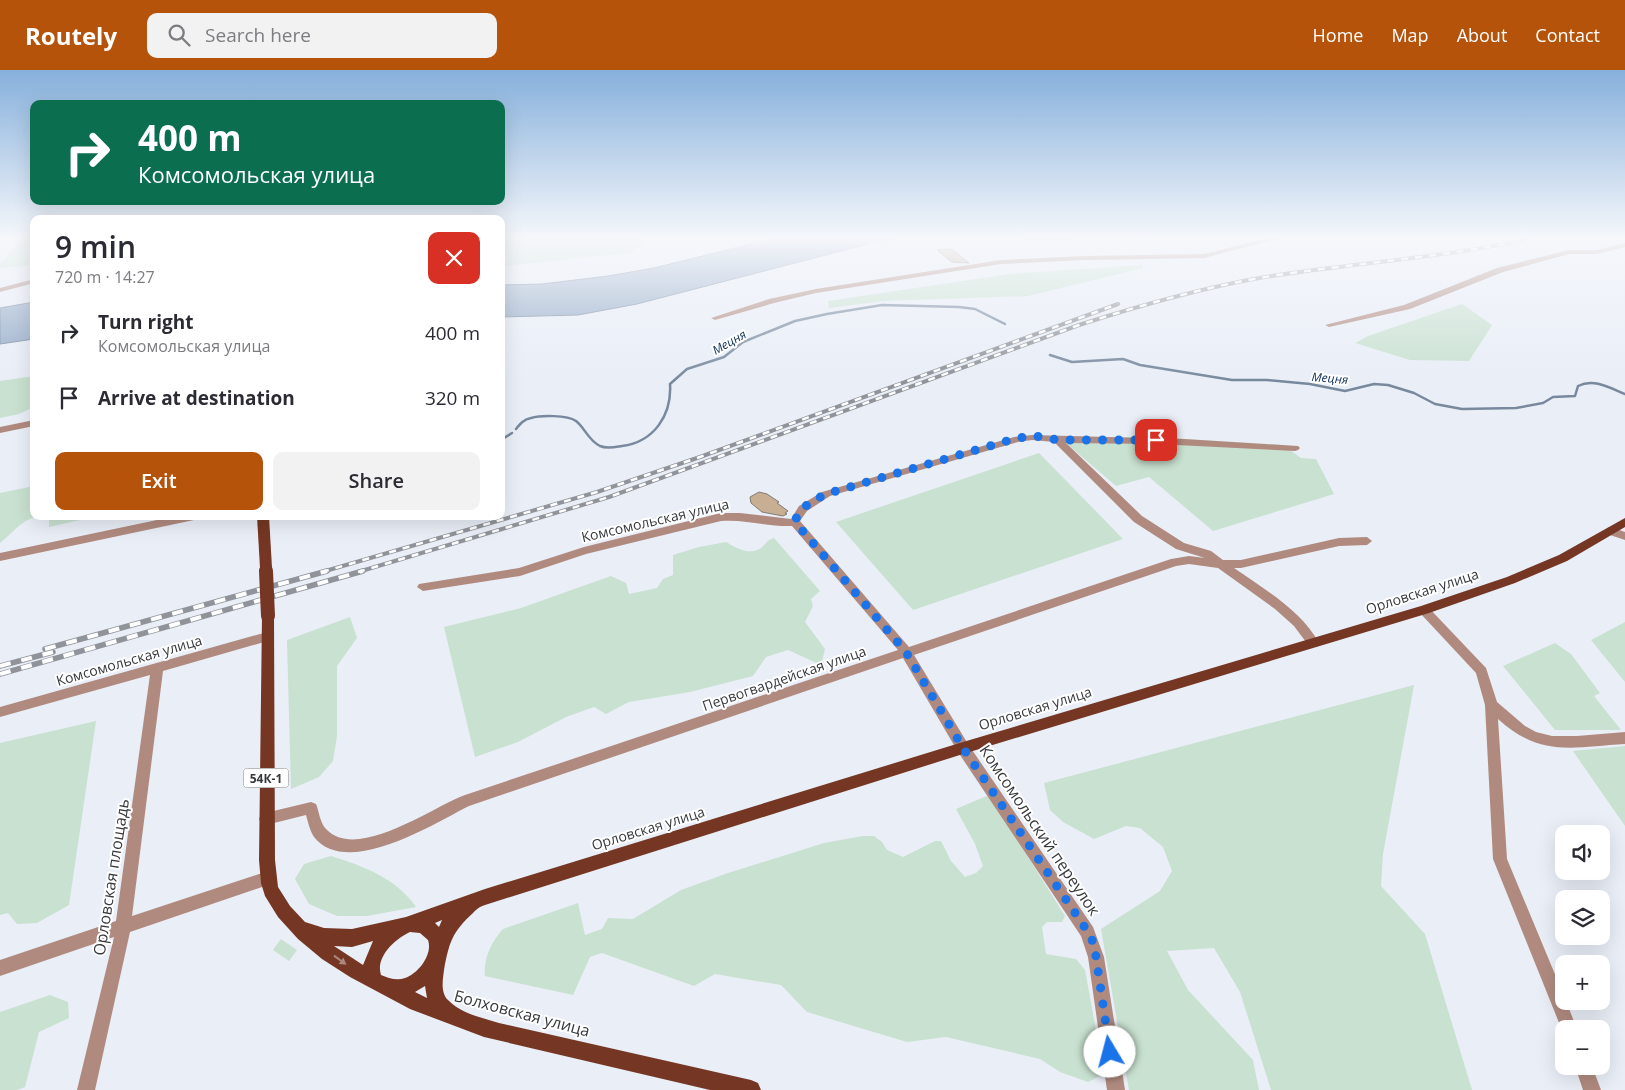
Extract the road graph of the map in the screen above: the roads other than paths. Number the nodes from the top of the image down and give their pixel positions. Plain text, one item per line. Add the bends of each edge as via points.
1 (17, 286) edge
2 (850, 286) edge
3 (1460, 286) edge
4 (0, 290) edge
5 (715, 318) dead end
6 (1329, 325) dead end
7 (30, 424) edge
8 (0, 430) edge
9 (1058, 440) junction
10 (1295, 448) dead end
11 (175, 520) edge
12 (263, 520) edge
13 (795, 522) junction
14 (1625, 522) edge
15 (1611, 531) junction
16 (1625, 536) edge
17 (1368, 541) dead end
18 (0, 557) edge
19 (1221, 564) junction
20 (423, 587) dead end
21 (1424, 610) junction
22 (267, 637) junction
23 (1314, 643) junction
24 (906, 652) junction
25 (157, 668) junction
26 (1491, 705) junction
27 (0, 712) edge
28 (1625, 738) edge
29 (963, 748) junction
30 (266, 819) junction
31 (268, 878) junction
32 (480, 899) junction
33 (406, 925) junction
34 (124, 928) junction
35 (302, 930) junction
36 (435, 962) junction
37 (0, 968) edge
38 (382, 986) junction
39 (1565, 1020) edge
40 (468, 1023) junction
41 (1586, 1075) edge
42 (86, 1090) edge
43 (750, 1090) edge
44 (1116, 1090) edge
45 (1592, 1090) edge

1 - 4 street
2 - 5 street via 772,301
3 - 6 street via 1407,306
7 - 8 street
9 - 10 street via 1156,440
9 - 13 street via 1035,436 1017,438 826,494 809,503
9 - 19 street via 1138,519 1180,546 1207,554
11 - 18 street
12 - 22 main road, 54К-1, bridge
13 - 20 street, Комсомольская улица via 782,524 736,515 721,517 584,551 520,572
13 - 24 street, Комсомольский переулок
14 - 15 main road, Орловская улица
15 - 16 street
15 - 21 main road, Орловская улица via 1563,558 1512,580
17 - 19 street, Первогвардейская улица via 1339,542 1241,564
19 - 23 street via 1298,622
19 - 24 street, Первогвардейская улица via 1189,560 1175,562
21 - 23 main road, Орловская улица
21 - 26 street via 1482,671
22 - 25 street, Комсомольская улица
22 - 30 main road, 54К-1
23 - 29 main road, Орловская улица
24 - 29 street, Комсомольский переулок
24 - 30 street, Первогвардейская улица via 465,801 378,843 356,846 331,841 321,834 311,808
25 - 27 street, Комсомольская улица
25 - 34 street, Орловская площадь
26 - 28 street via 1517,728 1547,742
26 - 39 street via 1500,859
29 - 32 main road, Орловская улица
29 - 44 street, Комсомольский переулок via 1094,944
30 - 31 main road, 54К-1
31 - 34 street
31 - 35 main road, 54К-1 via 283,911
32 - 33 main road, Орловская улица
32 - 36 main road via 452,921
33 - 35 main road, Орловская улица / 54К-1 via 352,938 324,937
33 - 36 main road, 54К-1 via 420,925 431,930 439,948
33 - 38 main road via 386,937 373,955 371,970 374,979
34 - 37 street
34 - 42 street, Орловская площадь
35 -> 38 main road, Болховская улица / 54К-1 via 346,965
36 - 38 main road via 426,976 411,986 398,989
36 - 40 main road, 54К-1 via 433,983 438,1001 447,1012
38 - 40 main road, Болховская улица / 54К-1 via 422,1006
40 - 43 main road, Болховская улица / 54К-1
41 - 45 street

